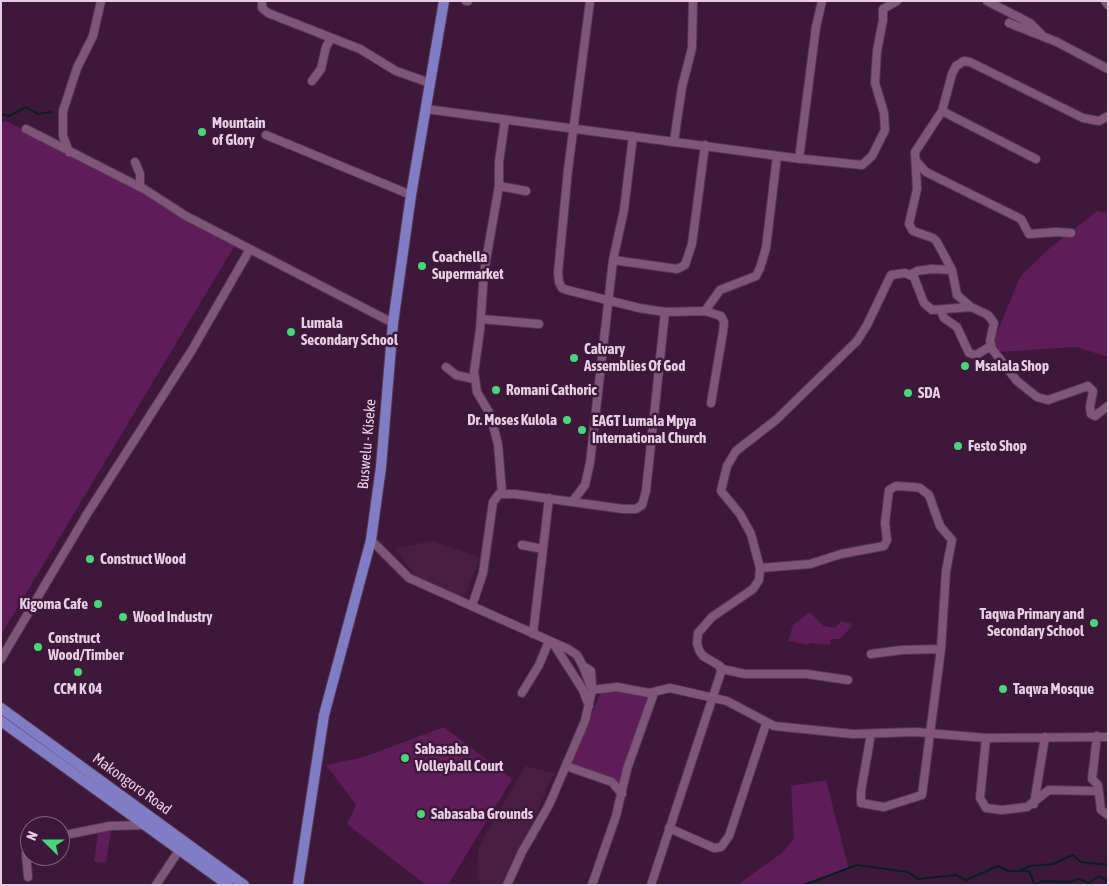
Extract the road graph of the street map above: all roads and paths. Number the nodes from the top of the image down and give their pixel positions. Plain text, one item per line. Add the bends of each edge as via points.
1 (101, 1) edge
2 (262, 1) edge
3 (444, 1) edge
4 (590, 1) edge
5 (693, 1) edge
6 (822, 1) edge
7 (897, 1) edge
8 (987, 1) edge
9 (1105, 1) edge
10 (1108, 5) edge
11 (1009, 23) dead end
12 (1044, 37) junction
13 (331, 38) junction
14 (1108, 69) edge
15 (312, 81) dead end
16 (430, 84) junction
17 (426, 109) junction
18 (942, 111) junction
19 (1108, 116) edge
20 (505, 120) junction
21 (575, 128) junction
22 (26, 129) dead end
23 (266, 135) dead end
24 (633, 136) junction
25 (674, 141) junction
26 (705, 146) junction
27 (69, 152) junction
28 (778, 156) junction
29 (799, 159) junction
30 (1036, 159) dead end
31 (916, 160) junction
32 (135, 162) dead end
33 (499, 186) junction
34 (140, 187) junction
35 (526, 191) dead end
36 (411, 195) junction
37 (1071, 233) dead end
38 (250, 249) junction
39 (614, 260) junction
40 (952, 270) junction
41 (910, 275) junction
42 (610, 300) junction
43 (972, 307) junction
44 (705, 311) junction
45 (941, 311) junction
46 (665, 312) junction
47 (481, 319) junction
48 (393, 323) junction
49 (539, 324) dead end
50 (991, 346) junction
51 (446, 367) dead end
52 (474, 379) junction
53 (711, 403) dead end
54 (1108, 406) edge
55 (502, 493) junction
56 (549, 498) junction
57 (572, 502) junction
58 (371, 540) junction
59 (522, 545) dead end
60 (543, 550) junction
61 (760, 568) junction
62 (472, 606) junction
63 (533, 634) junction
64 (551, 642) junction
65 (941, 649) junction
66 (871, 654) dead end
67 (1, 659) edge
68 (722, 670) junction
69 (848, 680) dead end
70 (592, 689) junction
71 (522, 693) dead end
72 (654, 693) junction
73 (712, 697) junction
74 (1, 708) edge
75 (589, 708) junction
76 (1, 721) edge
77 (766, 724) junction
78 (871, 734) junction
79 (930, 734) junction
80 (1097, 736) junction
81 (1044, 737) junction
82 (1108, 737) edge
83 (986, 738) junction
84 (566, 766) junction
85 (1098, 791) junction
86 (622, 794) junction
87 (1034, 804) junction
88 (1108, 815) edge
89 (147, 825) junction
90 (669, 828) junction
91 (70, 834) edge
92 (180, 849) junction
93 (27, 866) edge
94 (28, 877) dead end
95 (507, 884) edge
96 (156, 885) edge
97 (228, 885) edge
98 (244, 885) edge
99 (298, 885) edge
100 (516, 885) edge
101 (592, 885) edge
102 (651, 885) edge

1 - 27 street via 93,36 77,68 64,112 63,136
2 - 13 street via 262,8 268,12
3 - 16 main road, Buswelu - Kiseke
4 - 21 street
5 - 25 street via 692,48
6 - 29 street
7 - 29 street via 882,12 875,79 885,123 872,156 867,162 857,165
8 - 12 street via 1030,23
9 - 10 street
11 - 12 street
12 - 14 street
13 - 15 street via 321,69
13 - 16 street via 368,53 404,75
16 - 17 main road, Buswelu - Kiseke
17 - 20 street
17 - 36 main road, Buswelu - Kiseke
18 - 19 street via 952,74 964,61 1084,118 1099,121
18 - 30 street
18 - 31 street via 917,148
20 - 21 street
20 - 33 street
21 - 24 street
21 - 42 street via 558,280 563,289
22 - 27 street
23 - 36 street
24 - 25 street
24 - 39 street
25 - 26 street
26 - 28 street
26 - 39 street via 692,244 685,265 677,269
27 - 34 street
28 - 29 street
28 - 44 street via 766,248 760,268 756,276 720,290
31 - 37 street via 926,172 1021,219 1028,234
31 - 40 street via 917,189 909,224 914,231 937,242
32 - 34 street
33 - 35 street
33 - 47 street via 485,264
34 - 38 street via 186,216
36 - 48 main road, Buswelu - Kiseke
38 - 48 street
38 - 67 street via 192,350 87,514
39 - 42 street
40 - 41 street via 922,270
40 - 43 street via 957,295
41 - 45 street via 927,307
41 - 61 street via 891,275 856,342 776,420 731,457 721,491 746,523
42 - 46 street
42 - 57 street via 588,476
43 - 45 street
43 - 50 street via 992,319
44 - 46 street
44 - 53 street via 715,313 724,322
45 - 50 street via 944,318 957,327 969,353 976,355
46 - 57 street via 642,505 636,509 623,509
47 - 49 street
47 - 52 street
48 - 58 main road, Buswelu - Kiseke via 381,467
50 - 54 street via 1017,381 1037,397 1048,400 1088,386 1093,391 1092,414 1095,416
51 - 52 street via 456,375
52 - 55 street via 477,392 490,414 498,444
55 - 56 street
55 - 62 street via 494,500 483,573
56 - 57 street
56 - 60 street
58 - 62 street via 409,578
58 - 99 main road, Buswelu - Kiseke via 324,715
59 - 60 street
60 - 63 street
61 - 65 street via 810,564 884,546 889,490 896,486 920,488 929,495 940,526 952,540 946,571
61 - 68 street via 759,580 753,589 712,617 698,633 699,650
62 - 63 street
63 - 64 street
64 - 70 street via 573,651
64 - 71 street
64 - 75 street via 583,690
65 - 66 street
65 - 79 street
68 - 69 street via 753,674 808,674
68 - 73 street
70 - 72 street via 617,687
70 - 75 street
72 - 73 street via 670,688
72 - 86 street via 627,769
73 - 77 street via 741,707
73 - 90 street
74 - 98 main road, Makongoro Road
75 - 84 street
76 - 89 main road, Makongoro Road
77 - 78 street
77 - 90 street via 730,836 721,847 714,848
78 - 79 street
78 - 79 street via 860,801 864,805 884,807 922,795
79 - 83 street
80 - 81 street
80 - 82 street
80 - 85 street via 1091,776
81 - 83 street
81 - 87 street
83 - 87 street via 980,785 982,805 991,810 1002,810
84 - 86 street via 612,782
84 - 95 street
85 - 87 street via 1049,790
85 - 88 street via 1101,810
86 - 101 street
89 - 91 street via 110,826
89 - 92 main road, Makongoro Road
90 - 102 street
92 - 96 street
92 - 97 main road, Makongoro Road
93 - 94 street
95 - 100 street

